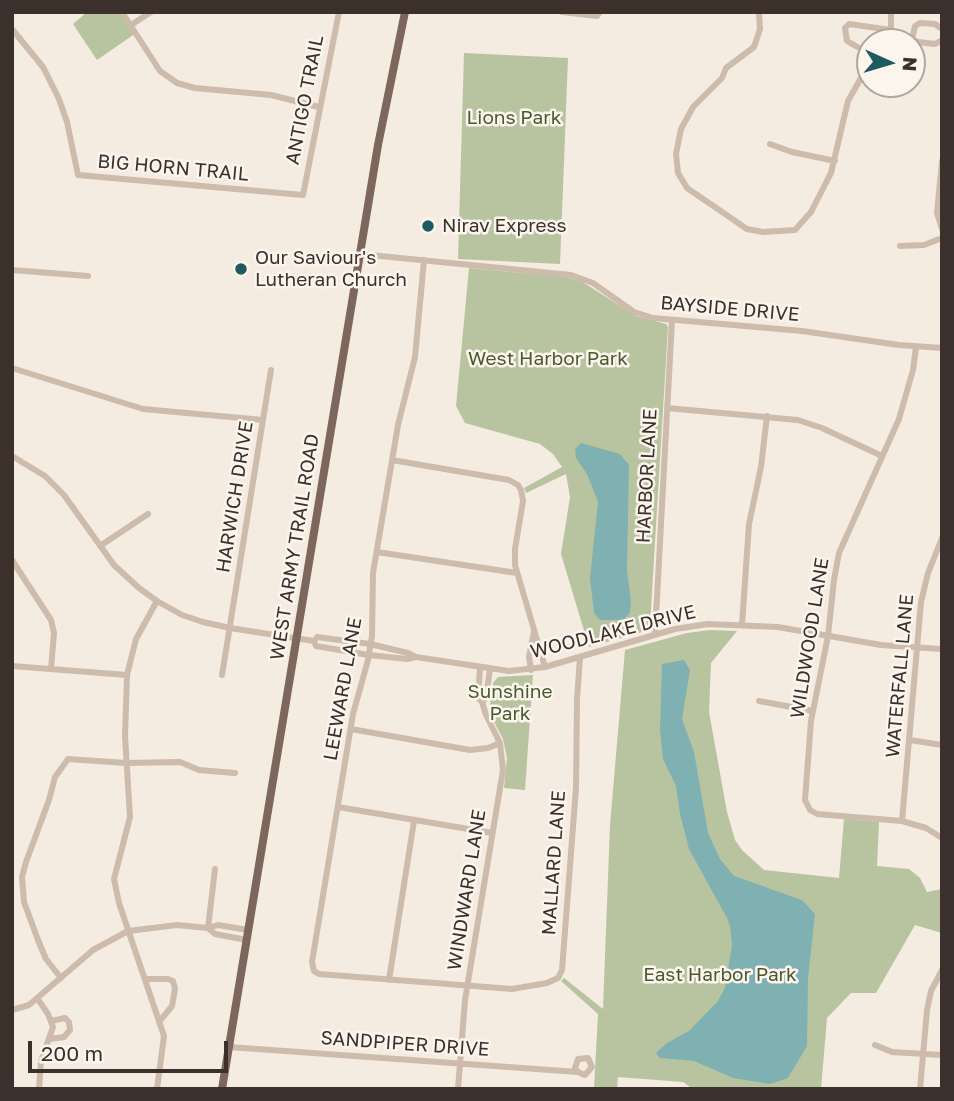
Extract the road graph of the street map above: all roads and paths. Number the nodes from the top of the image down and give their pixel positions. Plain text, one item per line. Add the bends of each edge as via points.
1 (122, 12) edge
2 (152, 12) edge
3 (338, 12) edge
4 (405, 12) edge
5 (562, 12) edge
6 (600, 12) edge
7 (759, 12) edge
8 (131, 25) junction
9 (881, 28) edge
10 (915, 28) edge
11 (12, 29) edge
12 (942, 29) edge
13 (856, 46) edge
14 (856, 87) edge
15 (319, 107) junction
16 (769, 144) dead end
17 (835, 161) junction
18 (942, 161) edge
19 (303, 194) joint
20 (942, 229) edge
21 (942, 238) edge
22 (900, 246) dead end
23 (360, 254) junction
24 (424, 260) junction
25 (12, 270) edge
26 (89, 276) dead end
27 (672, 320) junction
28 (916, 347) junction
29 (942, 348) edge
30 (12, 368) edge
31 (271, 370) dead end
32 (667, 408) junction
33 (767, 416) junction
34 (263, 420) junction
35 (12, 456) edge
36 (882, 456) junction
37 (392, 460) junction
38 (148, 514) dead end
39 (941, 542) edge
40 (100, 546) junction
41 (377, 552) junction
42 (12, 560) edge
43 (517, 573) junction
44 (157, 601) junction
45 (742, 625) junction
46 (230, 628) junction
47 (534, 631) junction
48 (655, 635) junction
49 (828, 636) junction
50 (297, 638) junction
51 (314, 641) junction
52 (370, 644) junction
53 (917, 647) junction
54 (942, 649) edge
55 (369, 655) junction
56 (416, 657) junction
57 (580, 657) junction
58 (12, 666) edge
59 (545, 667) junction
60 (480, 668) junction
61 (51, 669) junction
62 (490, 669) junction
63 (531, 670) junction
64 (127, 675) junction
65 (222, 675) dead end
66 (759, 701) dead end
67 (482, 702) junction
68 (813, 711) junction
69 (351, 729) junction
70 (910, 740) junction
71 (500, 743) junction
72 (942, 745) edge
73 (126, 763) junction
74 (236, 773) dead end
75 (338, 807) junction
76 (414, 821) junction
77 (902, 821) junction
78 (492, 833) junction
79 (942, 838) edge
80 (215, 869) dead end
81 (208, 928) junction
82 (128, 931) junction
83 (248, 935) junction
84 (942, 970) edge
85 (61, 978) junction
86 (146, 979) junction
87 (389, 980) junction
88 (468, 985) junction
89 (37, 998) junction
90 (12, 1010) edge
91 (51, 1021) junction
92 (159, 1022) junction
93 (50, 1039) junction
94 (875, 1045) dead end
95 (229, 1047) junction
96 (922, 1054) junction
97 (942, 1055) edge
98 (460, 1065) junction
99 (578, 1072) dead end
100 (39, 1089) edge
101 (157, 1089) edge
102 (222, 1089) edge
103 (458, 1089) edge
104 (920, 1089) edge

1 - 8 street
2 - 8 street
3 - 15 street, ANTIGO TRAIL
4 - 23 main road, WEST ARMY TRAIL ROAD
5 - 6 street via 597,16
7 - 17 street via 754,47 726,68 686,118 676,154 681,178 697,197 747,229 795,230 816,205
8 - 15 street via 160,71 177,83 271,95
9 - 13 street via 849,24 845,28 847,41
10 - 12 street via 920,23
11 - 19 street, BIG HORN TRAIL via 43,67 59,99 78,175
14 - 17 street via 848,101
15 - 19 street, ANTIGO TRAIL
16 - 17 street
18 - 20 street via 937,213
21 - 22 street via 924,245
23 - 24 street, BAYSIDE DRIVE
23 - 50 main road, WEST ARMY TRAIL ROAD
24 - 27 street, BAYSIDE DRIVE via 571,275 593,283 634,312
24 - 37 street, LEEWARD LANE via 415,356
25 - 26 street
27 - 28 street, BAYSIDE DRIVE
27 - 32 street, HARBOR LANE
28 - 29 street, BAYSIDE DRIVE
28 - 36 street, WILDWOOD LANE via 905,401
30 - 34 street via 152,411
31 - 34 street, HARWICH DRIVE
32 - 33 street
32 - 48 street, HARBOR LANE
33 - 36 street via 811,424
33 - 45 street via 749,524
34 - 46 street, HARWICH DRIVE
35 - 40 street, WOODLAKE DRIVE via 45,476 64,495
36 - 49 street, WILDWOOD LANE via 839,553
37 - 41 street, LEEWARD LANE
37 - 43 street via 518,485 523,501 515,549
38 - 40 street
39 - 53 street, WATERFALL LANE via 922,592
40 - 44 street, WOODLAKE DRIVE via 121,572
41 - 43 street
41 - 52 street, LEEWARD LANE
42 - 61 street via 51,620
43 - 47 street
44 - 46 street, WOODLAKE DRIVE via 190,618
44 - 64 street via 136,639
45 - 48 street, WOODLAKE DRIVE via 693,626
45 - 49 street, WOODLAKE DRIVE
46 - 50 street, WOODLAKE DRIVE
46 - 65 street, HARWICH DRIVE
47 - 59 street
47 - 63 street
48 - 57 street, WOODLAKE DRIVE
49 - 53 street, WOODLAKE DRIVE
49 - 68 street, WILDWOOD LANE
50 - 51 street, WOODLAKE DRIVE
50 - 83 main road, WEST ARMY TRAIL ROAD
51 - 52 street, WOODLAKE DRIVE via 317,636
51 - 55 street, WOODLAKE DRIVE via 316,646
52 - 55 street, LEEWARD LANE
52 - 56 street, WOODLAKE DRIVE
53 - 54 street, WOODLAKE DRIVE
53 - 70 street, WATERFALL LANE
55 - 56 street, WOODLAKE DRIVE
55 - 69 street, LEEWARD LANE
56 - 60 street, WOODLAKE DRIVE
57 - 59 street, WOODLAKE DRIVE
57 - 88 street, MALLARD LANE via 576,788 562,970 558,978 519,989
58 - 61 street
59 - 63 street, WOODLAKE DRIVE
60 - 62 street, WOODLAKE DRIVE
60 - 67 street, WINDWARD LANE via 478,698
61 - 64 street
62 - 63 street, WOODLAKE DRIVE
62 - 67 street
64 - 73 street
66 - 68 street
67 - 71 street, WINDWARD LANE
68 - 77 street, WILDWOOD LANE via 807,807 817,814
69 - 71 street via 470,750
69 - 75 street, LEEWARD LANE
70 - 72 street
70 - 77 street, WATERFALL LANE
71 - 78 street, WINDWARD LANE via 503,770
73 - 74 street via 180,762 199,770
73 - 82 street via 130,822 114,879
73 - 85 street via 68,759 55,777 25,864 22,889 26,911 46,959
75 - 76 street
75 - 87 street, LEEWARD LANE via 312,967 319,974
76 - 78 street
76 - 87 street
77 - 79 street, WILDWOOD LANE
78 - 88 street, WINDWARD LANE
80 - 81 street
81 - 82 street via 169,925
81 - 83 street via 218,925
82 - 85 street via 93,950
82 - 86 street
83 - 95 main road, WEST ARMY TRAIL ROAD
84 - 96 street via 926,1010
85 - 89 street
86 - 92 street
86 - 92 street via 173,981 172,1006
87 - 88 street, LEEWARD LANE
88 - 98 street, WINDWARD LANE
89 - 90 street
89 - 91 street
91 - 93 street
91 - 93 street via 65,1018 70,1030 64,1037
92 - 101 street via 164,1036
93 - 100 street via 41,1061
94 - 96 street via 892,1052
95 - 98 street, SANDPIPER DRIVE
95 - 102 main road, WEST ARMY TRAIL ROAD
96 - 97 street
96 - 104 street
98 - 99 street, SANDPIPER DRIVE
98 - 103 street, WINDWARD LANE

